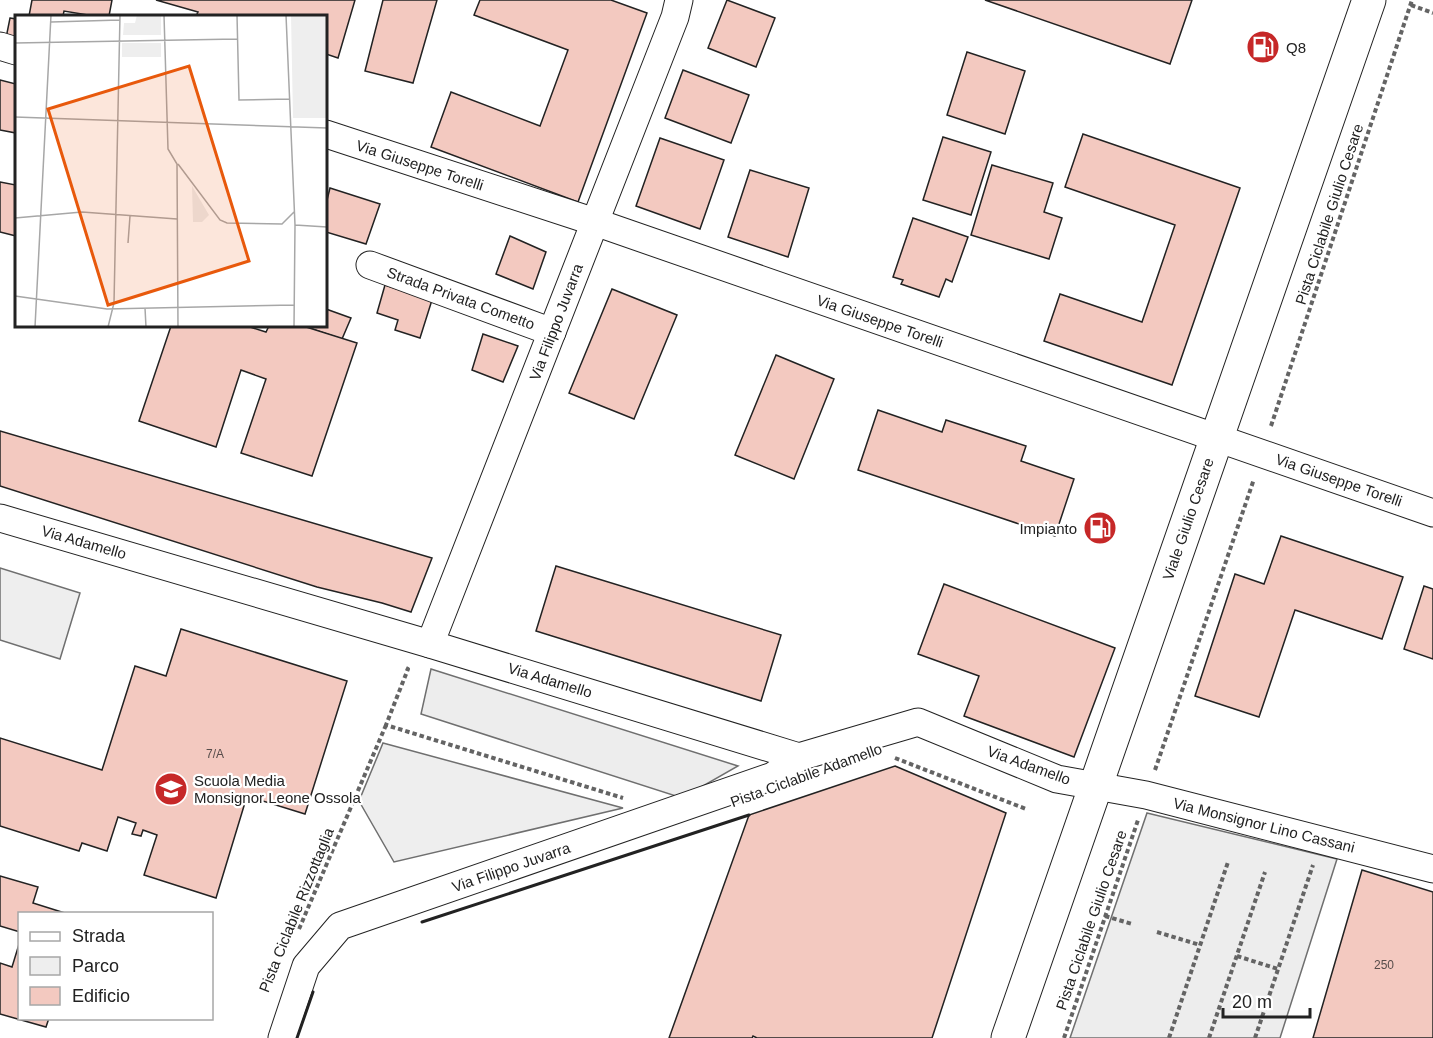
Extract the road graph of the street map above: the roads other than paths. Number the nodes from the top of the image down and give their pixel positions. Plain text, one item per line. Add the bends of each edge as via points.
1 (680, 0) edge
2 (1369, 0) edge
3 (0, 46) edge
4 (15, 51) edge
5 (327, 134) edge
6 (595, 222) junction
7 (369, 265) dead end
8 (552, 332) junction
9 (1216, 438) junction
10 (1433, 513) edge
11 (0, 518) edge
12 (430, 644) junction
13 (799, 757) junction
14 (1095, 786) junction
15 (1433, 869) edge
16 (282, 1038) edge
17 (1008, 1038) edge

1 - 6 street, Via Filippo Juvarra
2 - 9 main road, Viale Giulio Cesare
3 - 4 street
5 - 6 street, Via Giuseppe Torelli
6 - 8 street, Via Filippo Juvarra
6 - 9 street, Via Giuseppe Torelli
7 - 8 street, Strada Privata Cometto
8 - 12 street, Via Filippo Juvarra
9 - 10 street, Via Giuseppe Torelli
9 - 14 main road, Viale Giulio Cesare
11 - 12 street, Via Adamello
12 - 13 street, Via Adamello
13 - 14 street, Via Adamello via 918,722 1057,779
13 - 16 street, Via Filippo Juvarra via 773,776 340,926 306,966
14 - 15 street, Via Monsignor Lino Cassani via 1155,797
14 - 17 main road, Viale Giulio Cesare

